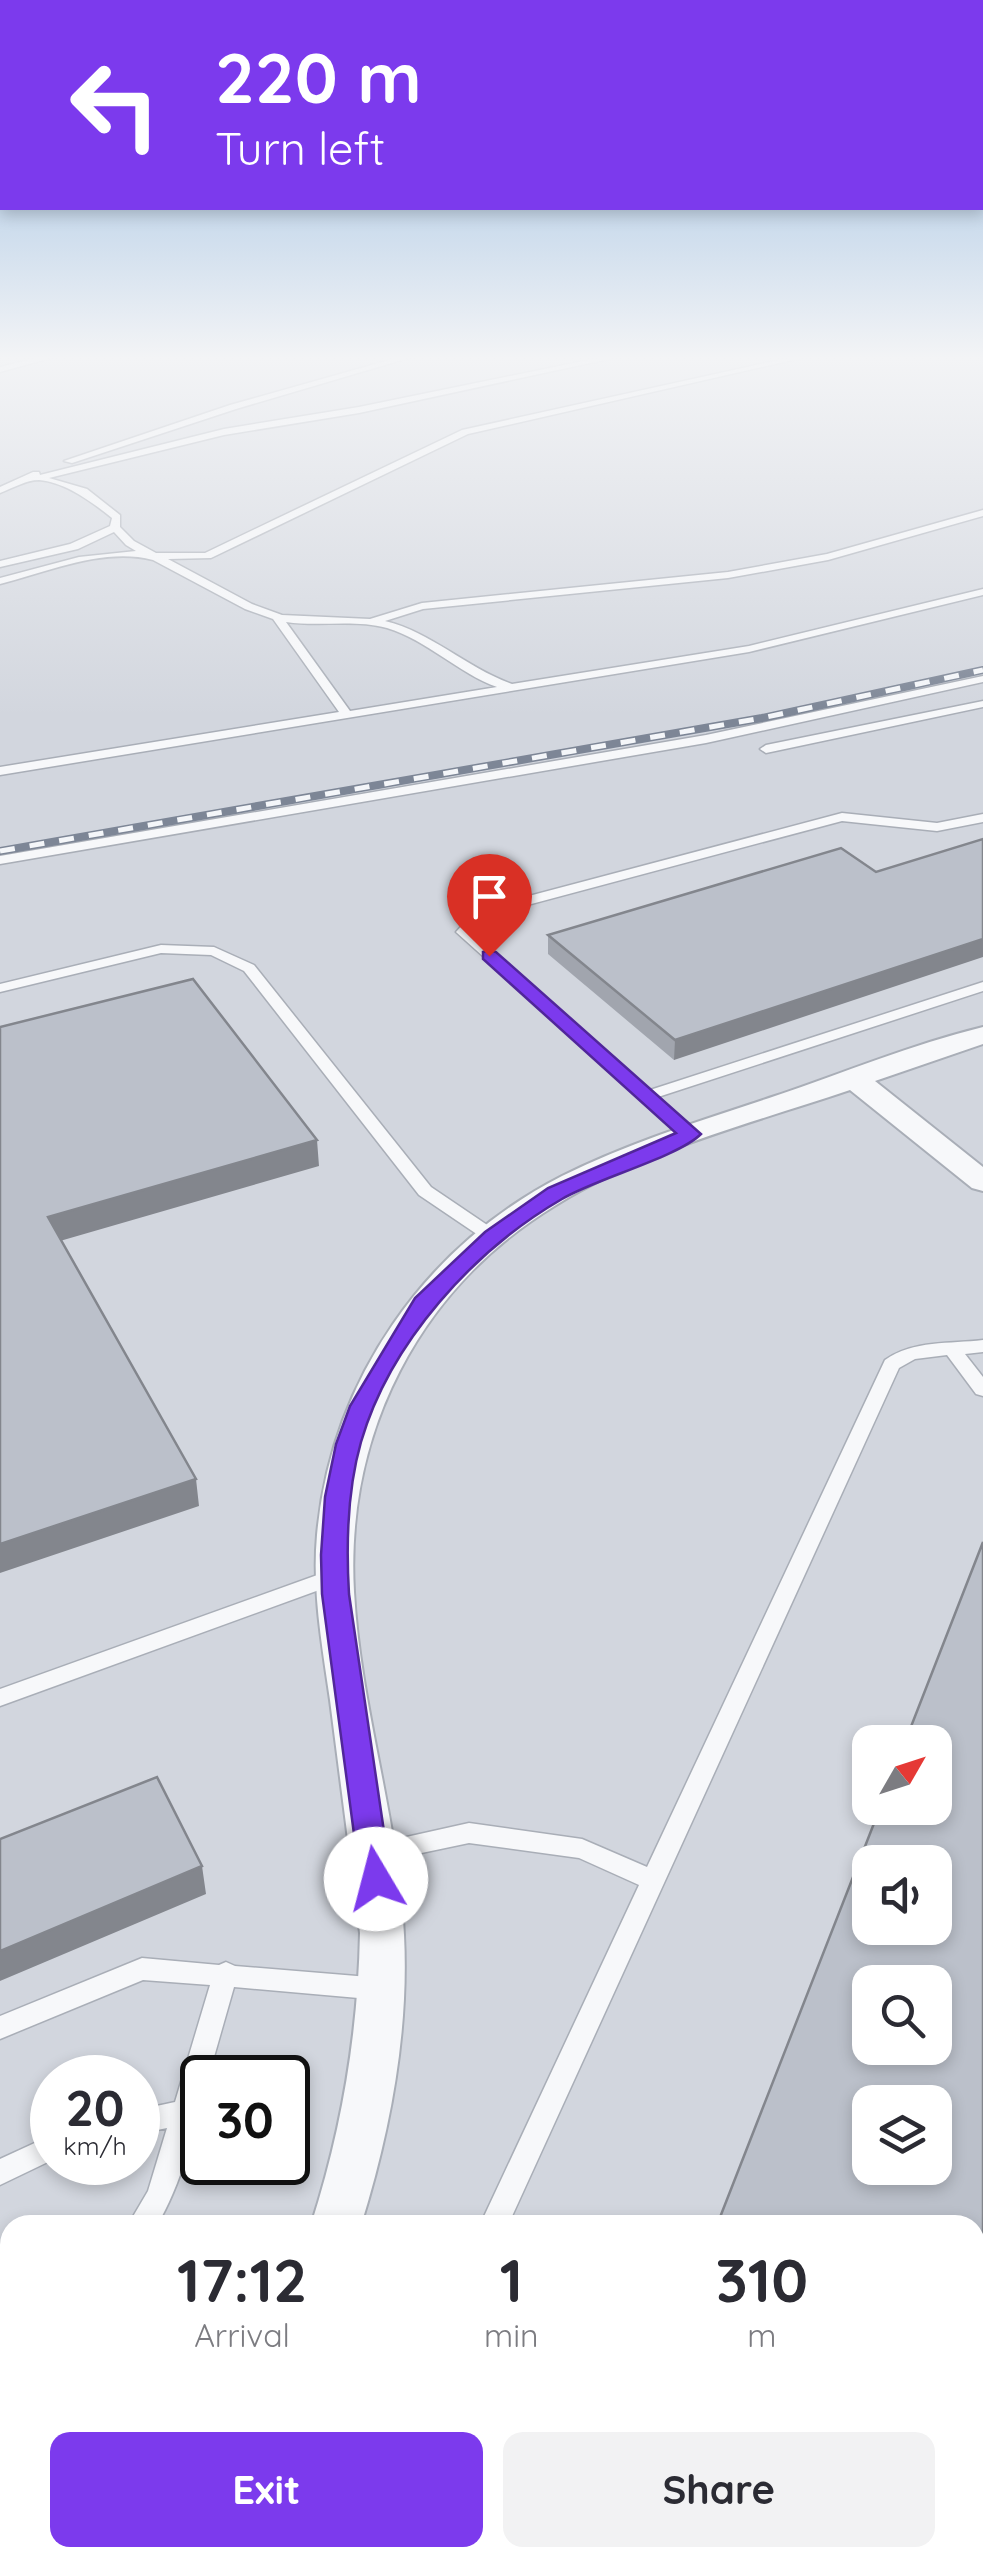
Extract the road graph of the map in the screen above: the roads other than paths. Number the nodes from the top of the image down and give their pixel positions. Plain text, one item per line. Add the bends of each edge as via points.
1 (31, 477) edge
2 (44, 477) edge
3 (79, 477) edge
4 (374, 477) edge
5 (26, 481) junction
6 (0, 490) edge
7 (84, 491) junction
8 (983, 513) edge
9 (114, 527) junction
10 (154, 556) junction
11 (0, 564) edge
12 (0, 581) edge
13 (983, 592) edge
14 (277, 617) junction
15 (371, 622) junction
16 (983, 679) edge
17 (514, 688) junction
18 (983, 704) edge
19 (347, 715) junction
20 (766, 748) dead end
21 (0, 771) edge
22 (983, 818) edge
23 (0, 860) edge
24 (983, 986) edge
25 (0, 988) edge
26 (983, 1035) edge
27 (854, 1079) junction
28 (646, 1096) junction
29 (690, 1134) junction
30 (983, 1182) edge
31 (492, 1237) junction
32 (983, 1346) edge
33 (952, 1350) junction
34 (983, 1390) edge
35 (334, 1577) junction
36 (0, 1698) edge
37 (372, 1854) junction
38 (654, 1881) junction
39 (226, 1973) junction
40 (383, 1989) junction
41 (0, 2028) edge
42 (202, 2055) edge
43 (180, 2129) edge
44 (30, 2157) edge
45 (0, 2172) edge
46 (148, 2215) edge
47 (339, 2215) edge
48 (499, 2215) edge

1 - 5 lane
2 - 5 lane
3 - 7 lane
4 - 10 lane via 218,553
5 - 6 lane
5 - 7 lane via 55,480
7 - 9 lane via 117,517
8 - 15 lane via 764,569 422,606
9 - 10 lane
9 - 11 lane via 71,548
10 - 12 lane via 113,555
10 - 14 lane
13 - 17 lane via 749,649
14 - 15 lane
14 - 19 lane
15 - 17 lane via 402,630 480,678
16 - 23 lane via 706,739
17 - 19 lane
18 - 20 lane
19 - 21 lane
22 - 28 lane via 937,827 842,817 480,913 463,932
24 - 28 lane
25 - 31 lane via 161,950 214,951 249,968 424,1191
26 - 27 street
27 - 29 street
27 - 30 street
28 - 29 lane
29 - 31 street via 556,1193
31 - 35 street via 423,1303 362,1406 338,1497
32 - 33 lane
33 - 34 lane
33 - 38 lane via 899,1357 891,1364
35 - 36 lane
35 - 37 street
37 - 38 lane via 470,1833 582,1849
37 - 40 street
38 - 48 lane
39 - 40 lane
39 - 41 lane via 142,1968
39 - 42 lane
40 - 47 street via 374,2080
43 - 46 lane
44 - 45 lane

